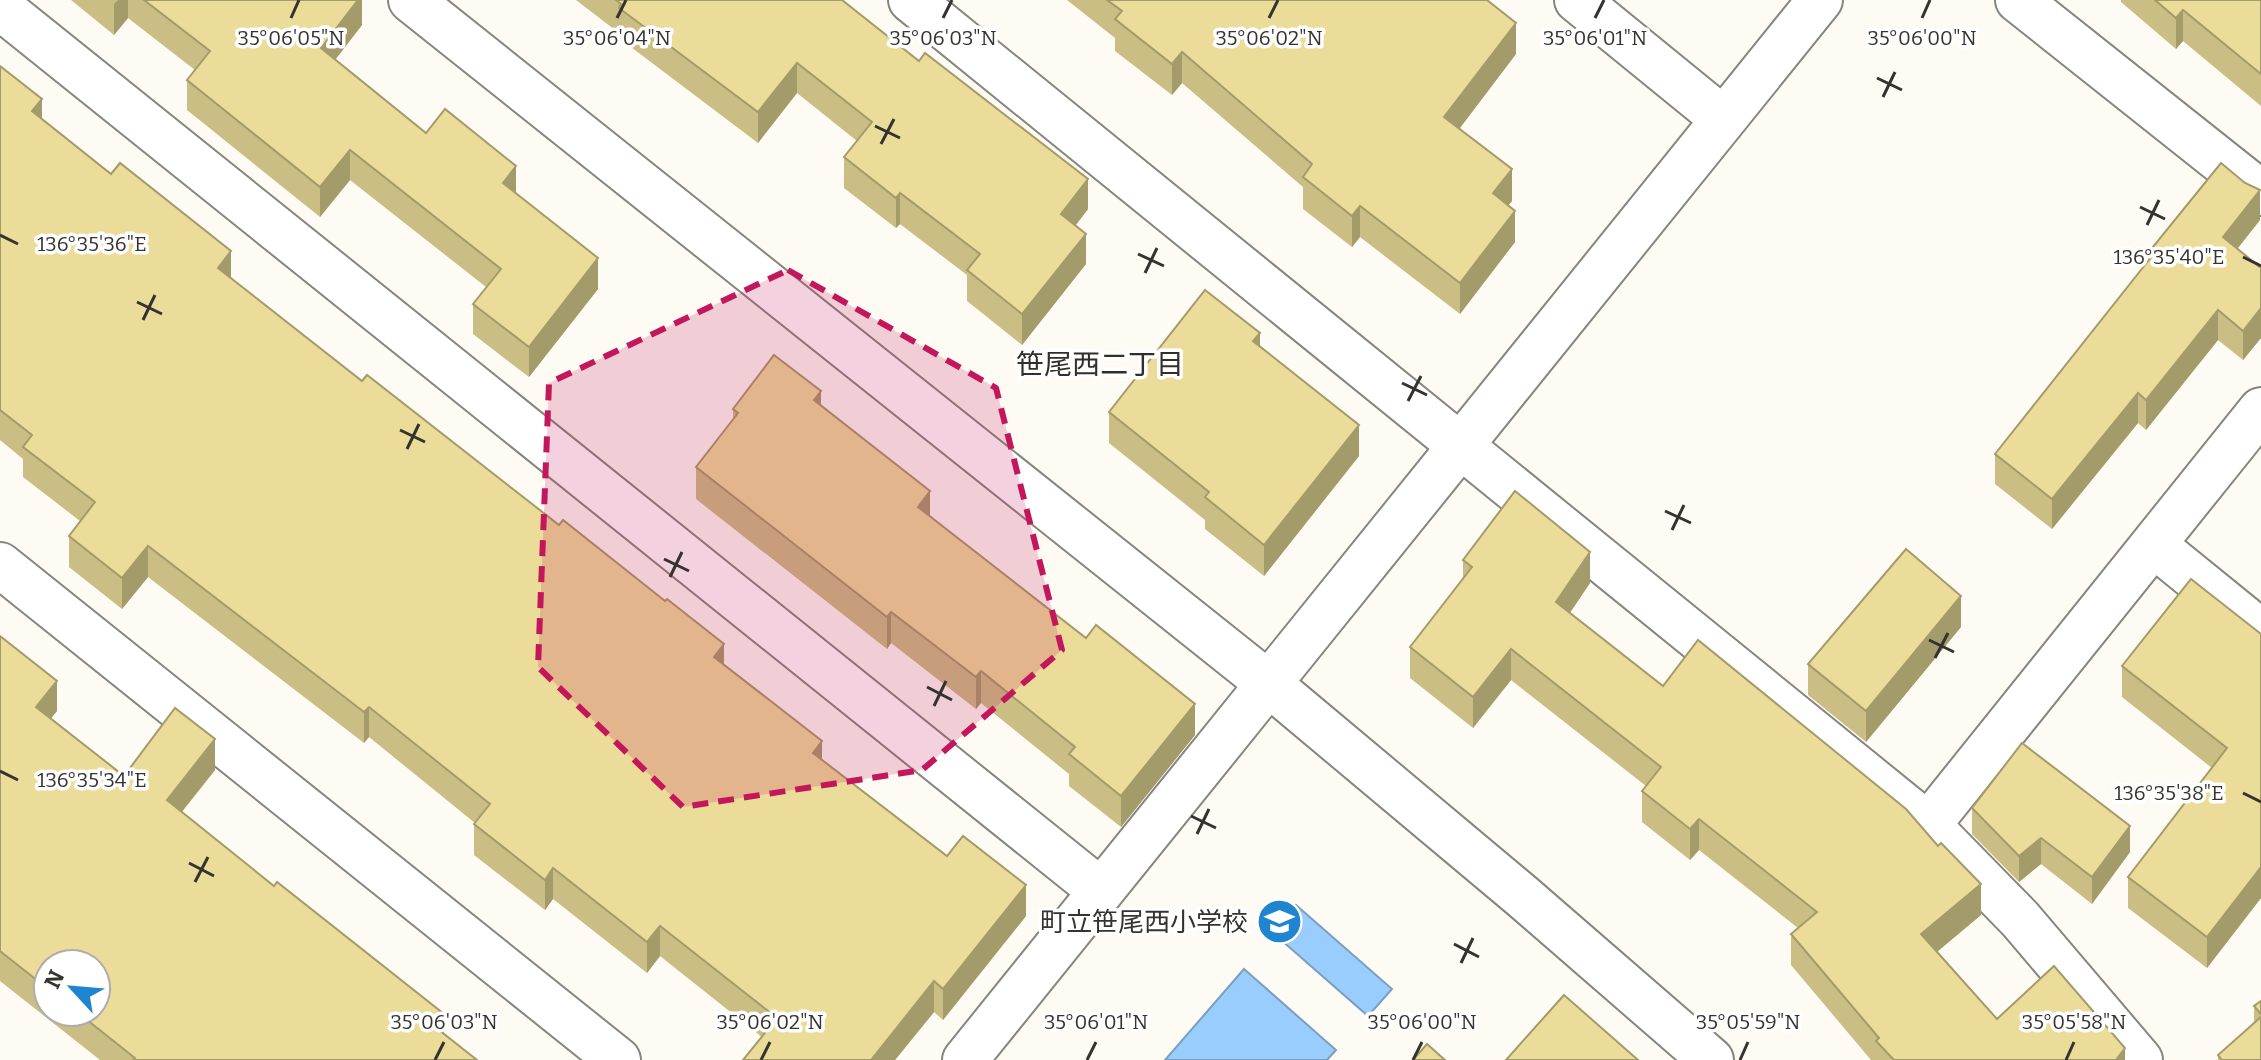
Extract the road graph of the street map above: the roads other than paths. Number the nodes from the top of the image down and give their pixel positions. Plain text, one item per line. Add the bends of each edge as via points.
1 (411, 0) edge
2 (911, 0) edge
3 (1577, 0) edge
4 (1820, 0) edge
5 (2018, 0) edge
6 (0, 7) edge
7 (1723, 119) junction
8 (2261, 193) edge
9 (2261, 410) edge
10 (1459, 445) junction
11 (2154, 545) junction
12 (0, 565) edge
13 (2261, 632) edge
14 (1269, 684) junction
15 (1928, 825) junction
16 (1101, 891) junction
17 (618, 1060) edge
18 (965, 1060) edge
19 (1711, 1060) edge
20 (2140, 1060) edge

1 - 14 street
2 - 10 street
3 - 7 street
4 - 7 street
5 - 8 street
6 - 16 street
7 - 10 street
9 - 11 street
10 - 14 street
10 - 15 street
11 - 13 street
11 - 15 street
12 - 17 street
14 - 16 street
14 - 19 street
15 - 20 street via 2020,919
16 - 18 street

